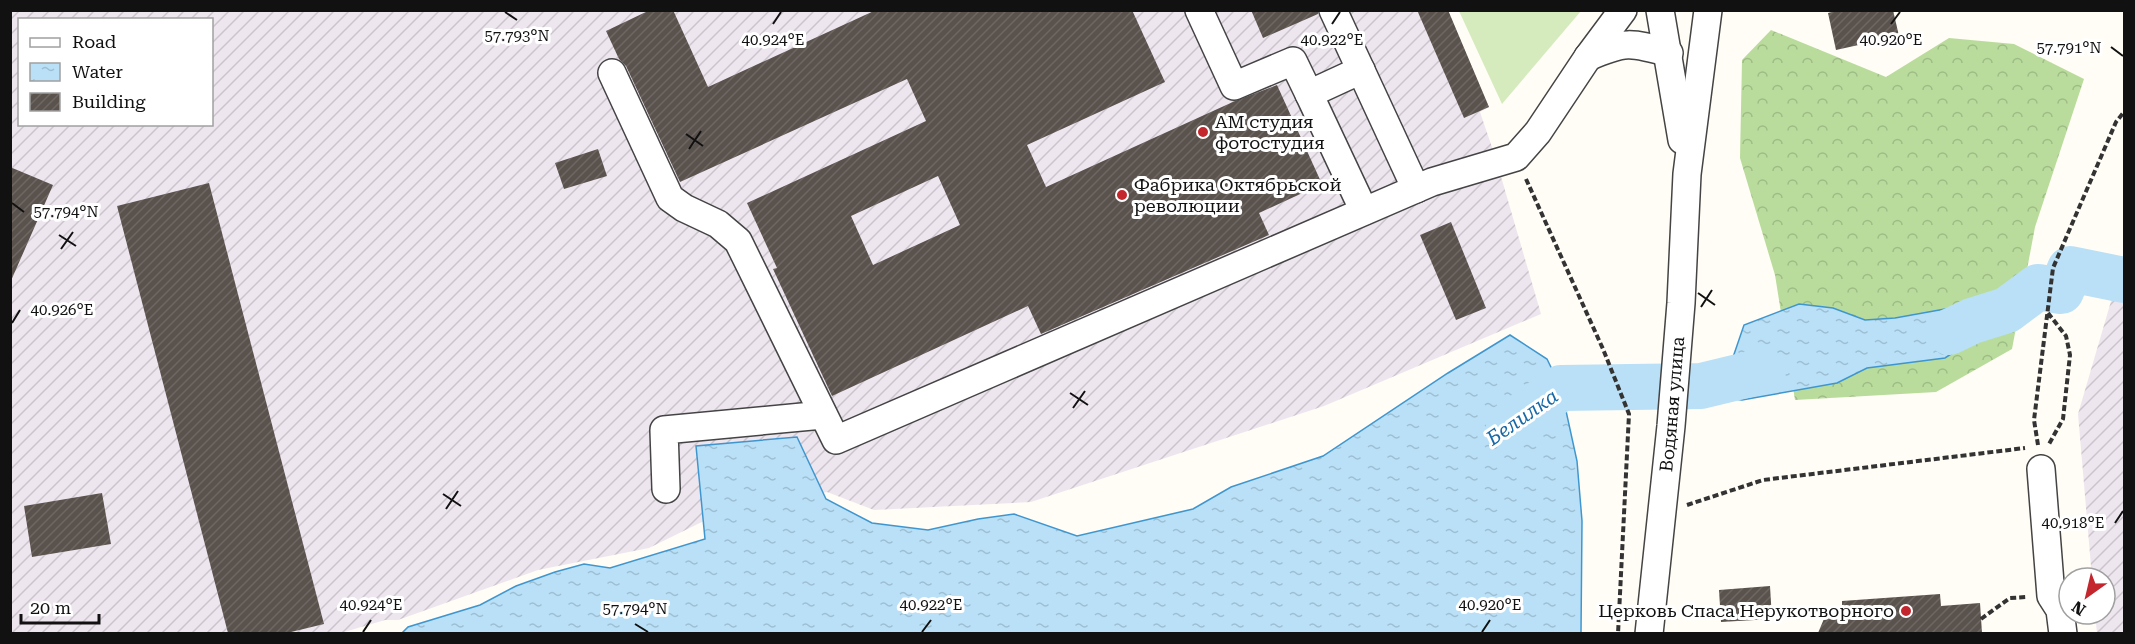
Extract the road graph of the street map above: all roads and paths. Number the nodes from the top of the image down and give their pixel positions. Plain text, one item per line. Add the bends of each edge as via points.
1 (1200, 10) edge
2 (1334, 10) edge
3 (1623, 10) edge
4 (1660, 10) edge
5 (1708, 10) edge
6 (1669, 52) junction
7 (1588, 57) junction
8 (1361, 70) junction
9 (612, 73) dead end
10 (1309, 94) junction
11 (2124, 112) edge
12 (1516, 157) junction
13 (1687, 174) junction
14 (1416, 189) junction
15 (1364, 211) junction
16 (2048, 313) junction
17 (823, 415) junction
18 (2037, 441) dead end
19 (2035, 455) junction
20 (666, 489) dead end
21 (1662, 507) junction
22 (2057, 606) edge
23 (2057, 613) edge
24 (1981, 619) dead end
25 (1617, 633) edge
26 (1649, 633) edge

1 - 10 street via 1234,86 1293,61
2 - 8 street
3 - 7 street
4 - 6 street
5 - 13 street
6 - 7 street via 1638,44 1615,45
6 - 13 street
7 - 12 street via 1538,132
8 - 10 street
8 - 14 street
9 - 17 street via 670,198 718,224 738,241
10 - 15 street
11 - 16 path via 2116,122 2053,268
12 - 14 street
12 - 25 path via 1629,414
13 - 21 street, Водяная улица via 1681,303
14 - 15 street
15 - 17 street via 836,440
16 - 18 path via 2034,420
16 - 19 path via 2066,336 2070,355 2063,419 2048,445
17 - 20 street via 663,430
19 - 21 path via 1763,480 1691,504
19 - 22 street
21 - 26 street, Водяная улица
23 - 24 path via 2010,598

